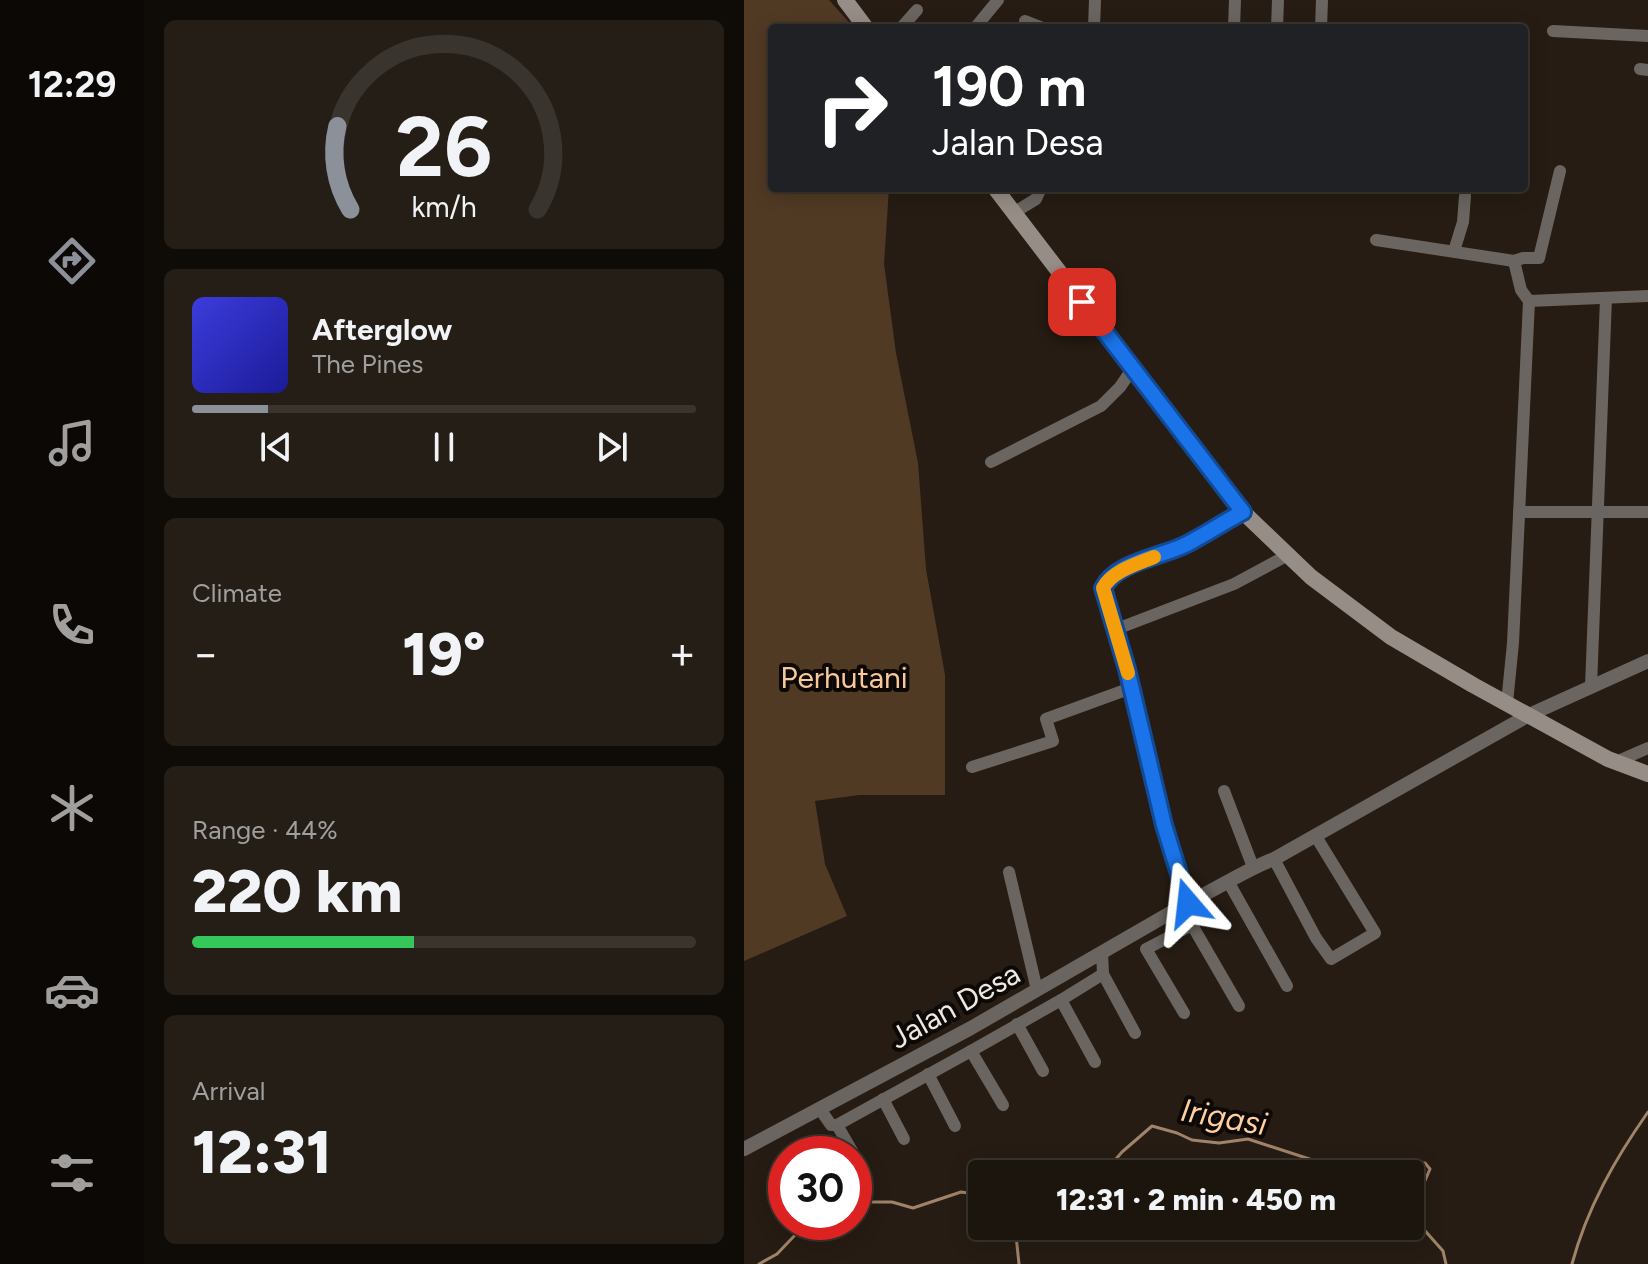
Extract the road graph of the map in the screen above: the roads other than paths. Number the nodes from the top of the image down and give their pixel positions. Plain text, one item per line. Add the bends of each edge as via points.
1 (845, 0) edge
2 (998, 0) edge
3 (1095, 0) edge
4 (1235, 0) edge
5 (1278, 0) edge
6 (1322, 0) edge
7 (917, 10) dead end
8 (1025, 21) dead end
9 (863, 24) edge
10 (905, 24) edge
11 (978, 24) edge
12 (1033, 24) edge
13 (1094, 24) edge
14 (1234, 24) edge
15 (1277, 24) edge
16 (1321, 24) edge
17 (1553, 31) dead end
18 (1648, 36) edge
19 (1560, 171) dead end
20 (998, 192) edge
21 (1039, 192) edge
22 (1465, 196) dead end
23 (1013, 213) junction
24 (1376, 240) dead end
25 (1454, 251) junction
26 (1514, 261) junction
27 (1648, 296) edge
28 (1606, 298) junction
29 (1529, 301) junction
30 (1133, 368) junction
31 (991, 462) dead end
32 (1243, 512) junction
33 (1519, 512) junction
34 (1600, 512) junction
35 (1648, 512) edge
36 (1288, 555) junction
37 (1114, 630) junction
38 (1648, 661) edge
39 (1591, 687) junction
40 (1131, 688) junction
41 (1507, 703) junction
42 (1529, 715) junction
43 (1648, 748) edge
44 (1616, 762) junction
45 (972, 767) dead end
46 (1648, 774) edge
47 (1224, 791) dead end
48 (1315, 835) junction
49 (1274, 859) junction
50 (1253, 867) junction
51 (1009, 872) dead end
52 (1229, 883) junction
53 (1190, 902) junction
54 (1192, 925) junction
55 (1102, 952) junction
56 (1103, 974) junction
57 (1287, 986) dead end
58 (1037, 990) junction
59 (1061, 1000) junction
60 (1239, 1006) dead end
61 (1184, 1013) dead end
62 (1017, 1024) junction
63 (1135, 1033) dead end
64 (971, 1051) junction
65 (1095, 1062) dead end
66 (1043, 1071) dead end
67 (928, 1074) junction
68 (883, 1099) junction
69 (1003, 1105) dead end
70 (820, 1109) junction
71 (837, 1125) junction
72 (955, 1126) dead end
73 (843, 1136) edge
74 (904, 1139) dead end
75 (744, 1149) edge

1 - 9 main road
2 - 11 street
3 - 13 street
4 - 14 street
5 - 15 street
6 - 16 street
7 - 10 street
8 - 12 street
17 - 18 street
19 - 26 street via 1542,254 1535,260
20 - 23 main road
21 - 23 street
22 - 25 street
23 - 30 main road
24 - 25 street
25 - 26 street
26 - 29 street
27 - 28 street
28 - 29 street
28 - 34 street
29 - 33 street
30 - 31 street via 1101,406
30 - 32 main road
32 - 36 main road
32 - 37 street via 1107,581 1103,588
33 - 34 street
33 - 41 street
34 - 35 street
34 - 39 street
36 - 37 street via 1234,584
36 - 41 main road via 1391,637
37 - 40 street
38 - 39 street, Jalan Desa
39 - 42 street, Jalan Desa
40 - 45 street via 1046,719 1053,741
40 - 53 street via 1164,825
41 - 42 main road
42 - 44 main road
42 - 48 street, Jalan Desa
43 - 44 street
44 - 46 main road
47 - 50 street
48 - 49 street, Jalan Desa
48 - 49 street via 1375,933 1338,955 1331,959 1316,938
49 - 50 street, Jalan Desa
50 - 52 street, Jalan Desa
51 - 58 street
52 - 53 street, Jalan Desa
52 - 57 street
53 - 54 street
53 - 55 street, Jalan Desa
54 - 60 street
54 - 61 street via 1146,949
55 - 56 street
55 - 58 street, Jalan Desa
56 - 59 street
56 - 63 street
58 - 70 street, Jalan Desa
59 - 62 street
59 - 65 street
62 - 64 street
62 - 66 street
64 - 67 street
64 - 69 street
67 - 68 street
67 - 72 street
68 - 71 street
68 - 74 street
70 - 71 street via 831,1125
70 - 75 street, Jalan Desa
71 - 73 street

